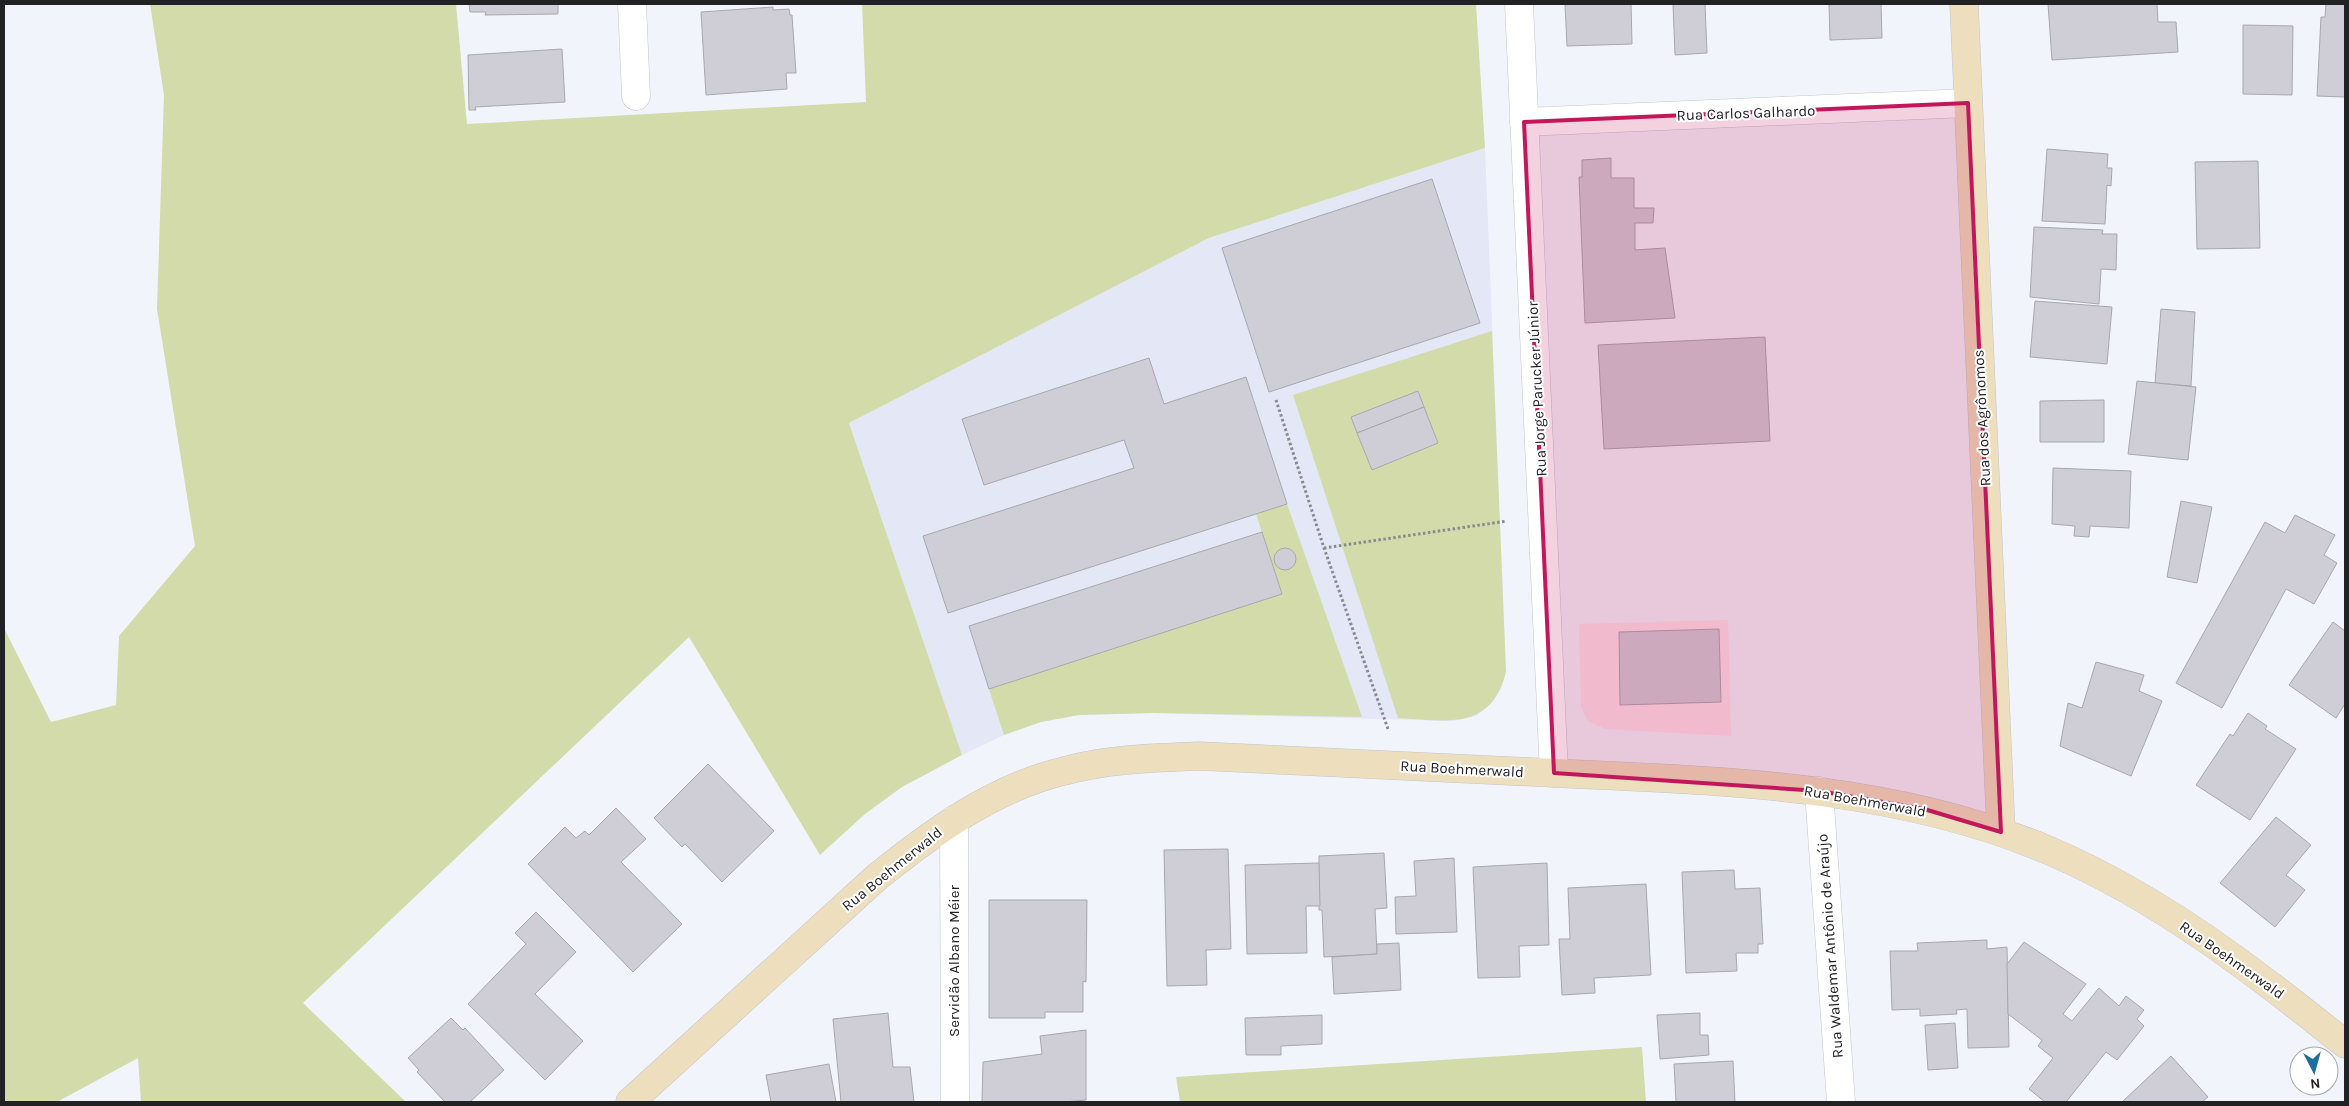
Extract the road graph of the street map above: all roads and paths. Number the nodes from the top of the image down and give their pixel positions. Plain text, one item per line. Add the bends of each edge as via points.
1 (632, 4) edge
2 (1519, 4) edge
3 (1964, 4) edge
4 (636, 96) dead end
5 (1968, 103) junction
6 (1524, 122) junction
7 (1276, 400) dead end
8 (1542, 516) junction
9 (1324, 548) junction
10 (1401, 765) junction
11 (1554, 773) junction
12 (1819, 791) junction
13 (954, 820) junction
14 (2001, 832) junction
15 (2345, 1044) edge
16 (630, 1102) edge
17 (955, 1102) edge
18 (1841, 1102) edge

1 - 4 street
2 - 6 street, Rua Jorge Parucker Júnior
3 - 5 main road, Rua dos Agrônomos
5 - 6 street, Rua Carlos Galhardo
5 - 14 main road, Rua dos Agrônomos
6 - 8 street, Rua Jorge Parucker Júnior
7 - 9 path
8 - 9 path
8 - 11 street, Rua Jorge Parucker Júnior
9 - 10 path
10 - 11 main road, Rua Boehmerwald
10 - 13 main road, Rua Boehmerwald via 1199,756 1134,758 1063,771 1003,793
11 - 12 main road, Rua Boehmerwald
12 - 14 main road, Rua Boehmerwald via 1924,809
12 - 18 street, Rua Waldemar Antônio de Araújo
13 - 16 main road, Rua Boehmerwald via 877,877
13 - 17 street, Servidão Albano Méier
14 - 15 main road, Rua Boehmerwald via 2052,852 2136,896 2216,946

